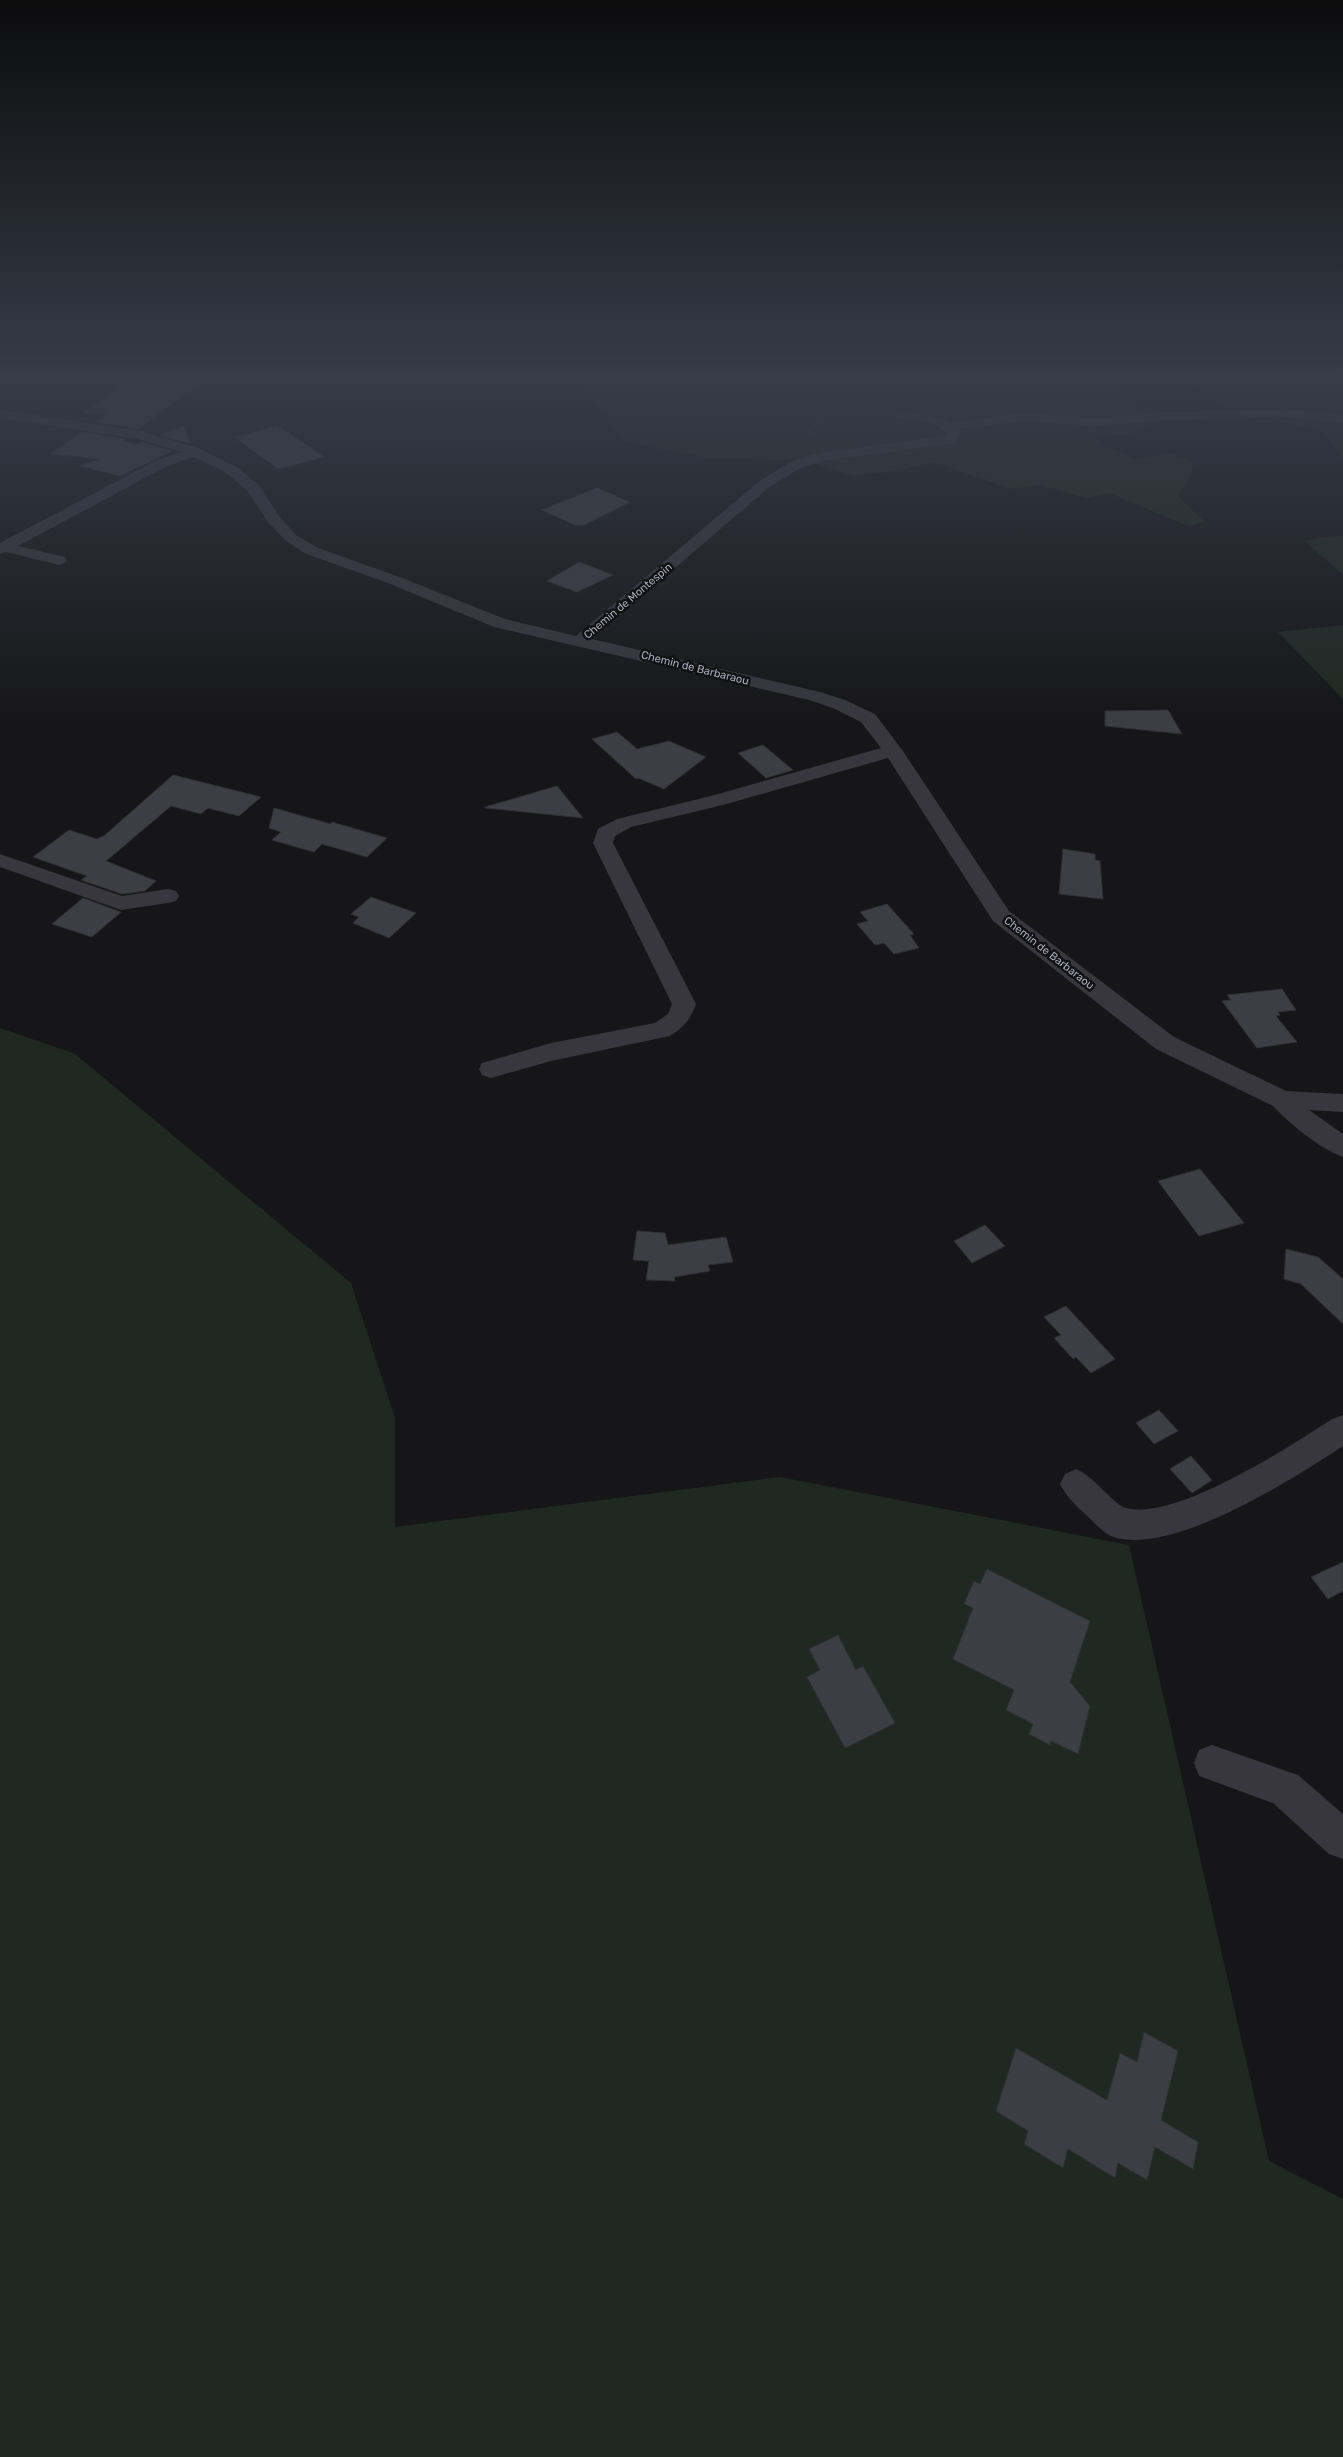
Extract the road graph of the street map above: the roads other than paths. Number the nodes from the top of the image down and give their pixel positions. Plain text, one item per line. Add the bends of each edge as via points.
1 (106, 493) edge
2 (257, 493) edge
3 (754, 493) edge
4 (2, 548) edge
5 (59, 560) dead end
6 (581, 640) junction
7 (893, 751) junction
8 (0, 860) edge
9 (168, 896) dead end
10 (491, 1069) dead end
11 (1282, 1100) junction
12 (1343, 1103) edge
13 (1343, 1147) edge
14 (1343, 1429) edge
15 (1076, 1484) dead end
16 (1212, 1763) dead end
17 (1343, 1840) edge

1 - 4 street
2 - 6 street, Chemin de Barbaraou via 273,519 291,538 312,551 500,622
3 - 6 street, Chemin de Montespin
4 - 5 street
6 - 7 street, Chemin de Barbaraou via 839,704 868,718
7 - 10 street via 716,801 624,823 605,833 603,843 684,1004 681,1014 677,1022 662,1030 551,1052
7 - 11 street, Chemin de Barbaraou via 1001,916 1165,1043
8 - 9 street via 121,903
11 - 12 street
11 - 13 street via 1296,1114
14 - 15 street via 1280,1470 1204,1508 1151,1525 1118,1524
16 - 17 street via 1285,1788

